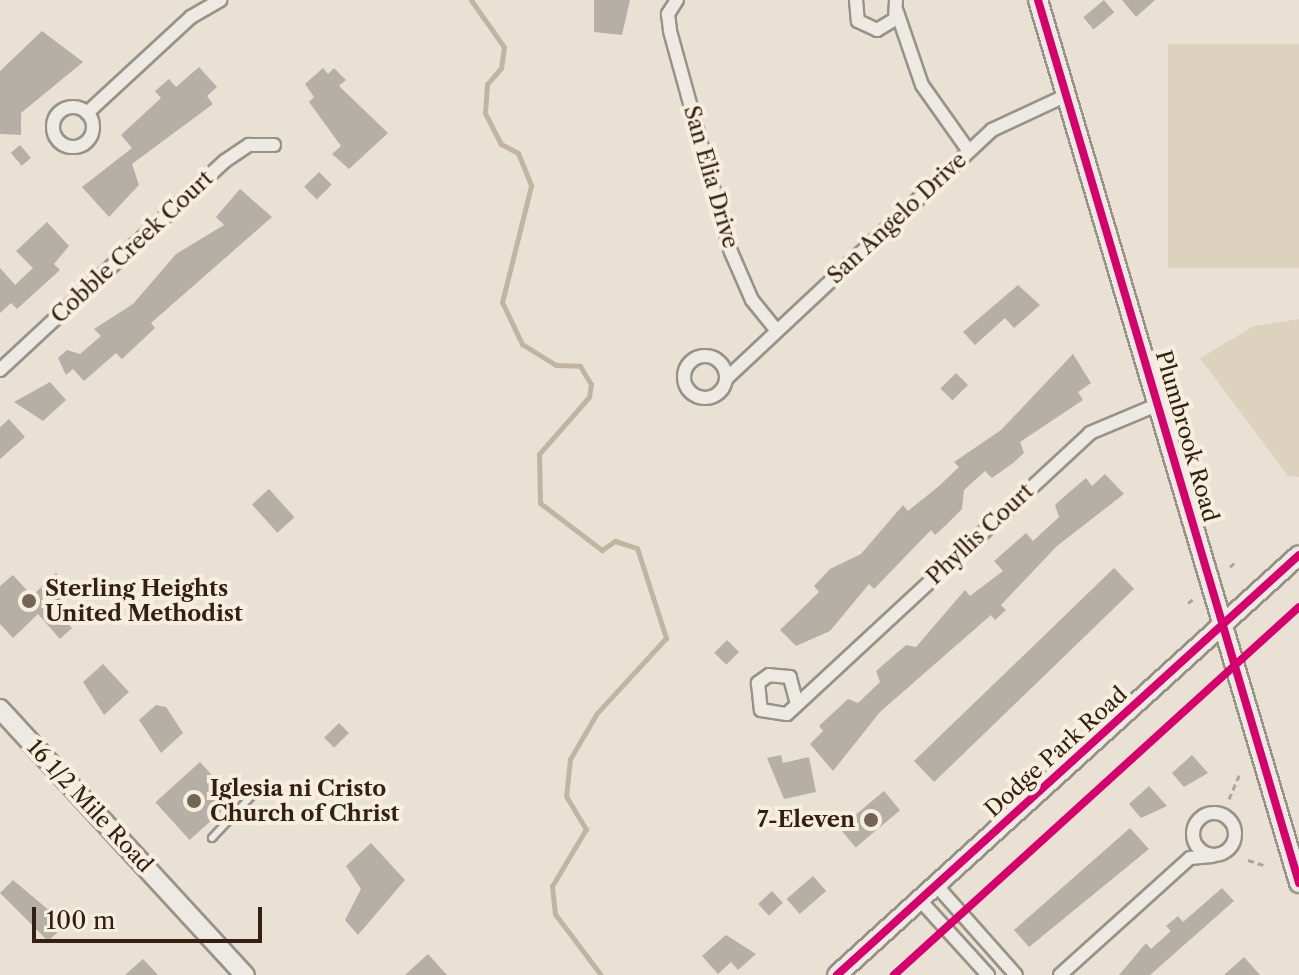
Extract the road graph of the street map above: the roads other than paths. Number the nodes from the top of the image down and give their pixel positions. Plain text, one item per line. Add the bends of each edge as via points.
1 (220, 0) edge
2 (677, 0) edge
3 (856, 0) edge
4 (1038, 0) edge
5 (896, 6) edge
6 (877, 30) junction
7 (904, 38) junction
8 (1067, 95) junction
9 (87, 113) dead end
10 (274, 145) dead end
11 (968, 150) junction
12 (776, 330) junction
13 (717, 359) junction
14 (741, 362) junction
15 (0, 370) edge
16 (727, 378) junction
17 (1159, 404) junction
18 (1299, 555) edge
19 (1223, 625) junction
20 (794, 683) junction
21 (816, 686) junction
22 (797, 704) junction
23 (0, 709) edge
24 (256, 791) dead end
25 (1193, 837) junction
26 (212, 838) dead end
27 (1212, 856) junction
28 (1190, 858) junction
29 (1299, 883) edge
30 (936, 885) junction
31 (919, 899) junction
32 (239, 973) edge
33 (837, 975) edge
34 (988, 975) edge
35 (1016, 975) edge
36 (1060, 975) edge

1 - 9 street via 191,17
2 - 12 street, San Elia Drive via 668,14 736,265
3 - 6 street via 858,21
4 - 8 street, Plumbrook Road
5 - 6 street
5 - 7 street
6 - 7 street
7 - 11 street via 933,105
8 - 11 street, San Angelo Drive via 1027,109
8 - 17 street, Plumbrook Road
10 - 15 street, Cobble Creek Court via 249,145 225,161
11 - 12 street, San Angelo Drive
12 - 14 street, San Angelo Drive
13 - 14 street
13 - 16 street
13 - 16 street, San Angelo Drive via 691,360 686,386 709,398
14 - 16 street, San Angelo Drive
17 - 19 street, Plumbrook Road
17 - 21 street, Phyllis Court via 1090,433
18 - 19 street, Dodge Park Road
19 - 29 street, Plumbrook Road
19 - 30 street, Dodge Park Road
20 - 21 street
20 - 22 street
20 - 22 street via 769,675 755,697 773,717
21 - 22 street, Phyllis Court
23 - 32 street, 16 1/2 Mile Road
24 - 26 lane
25 - 27 street
25 - 27 street via 1206,814 1231,821 1234,842
25 - 28 street
27 - 28 street
28 - 36 street
30 - 31 street, Dodge Park Road
30 - 35 street
31 - 33 street, Dodge Park Road
31 - 34 street

